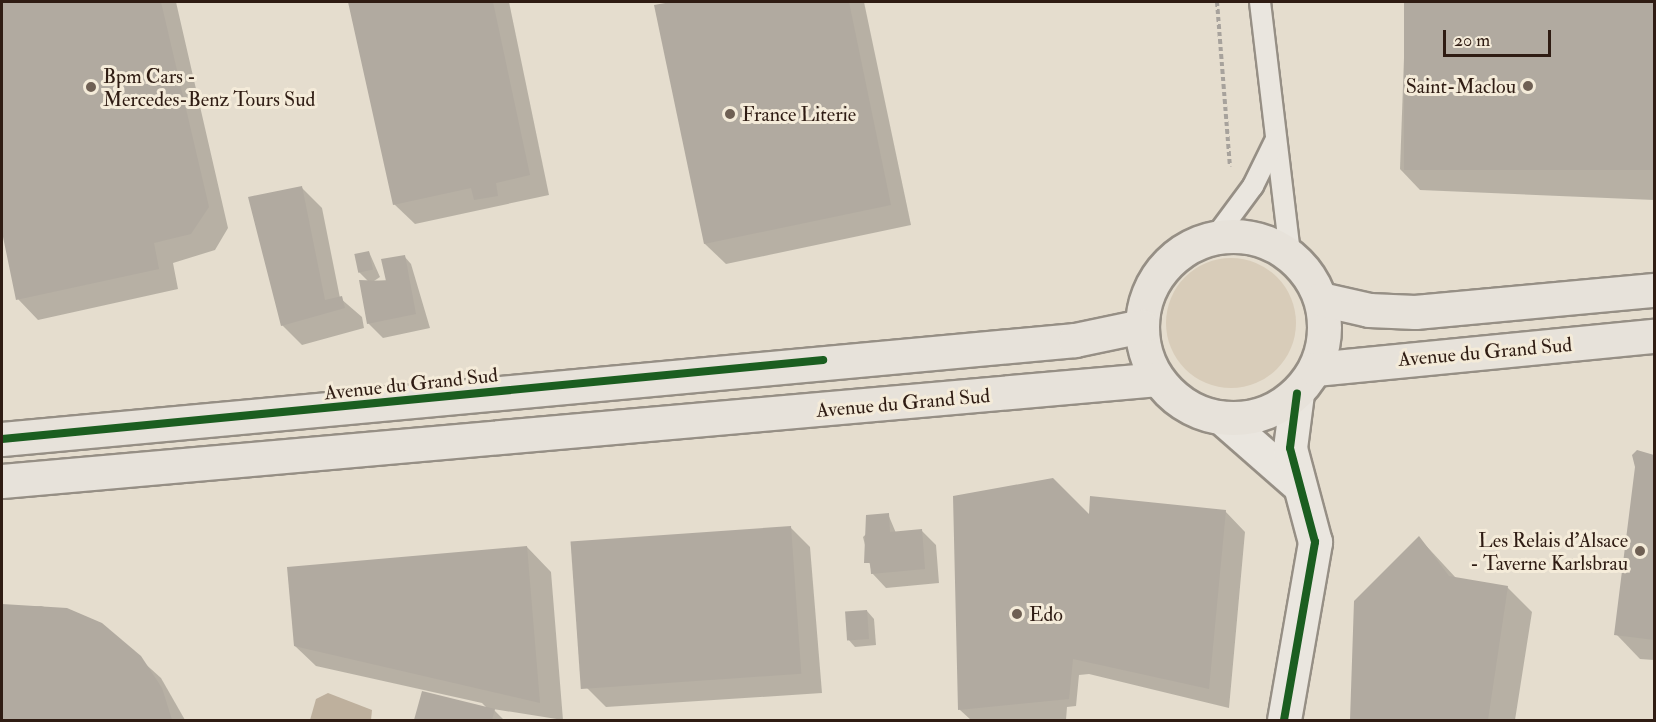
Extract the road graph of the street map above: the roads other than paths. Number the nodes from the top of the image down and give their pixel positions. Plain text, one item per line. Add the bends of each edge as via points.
1 (1260, 2) edge
2 (1276, 139) junction
3 (1216, 236) junction
4 (1290, 254) junction
5 (1654, 290) edge
6 (1321, 299) junction
7 (1142, 326) junction
8 (1654, 336) edge
9 (1158, 379) junction
10 (1306, 381) junction
11 (1222, 418) junction
12 (2, 439) edge
13 (2, 481) edge
14 (1295, 482) junction
15 (1284, 720) edge

1 - 2 lane
2 - 3 lane via 1254,186
2 - 4 lane
3 - 4 main road via 1265,240
3 - 7 main road via 1192,245 1166,266 1146,302
4 - 6 main road
5 - 6 main road via 1415,312 1369,310
6 - 10 main road via 1325,323
7 - 9 main road
7 - 12 main road, Avenue du Grand Sud via 1075,340
8 - 10 main road, Avenue du Grand Sud
9 - 11 main road via 1197,411
9 - 13 main road, Avenue du Grand Sud
10 - 11 main road via 1272,410
10 - 14 street via 1290,448
11 - 14 street
14 - 15 street via 1315,542

